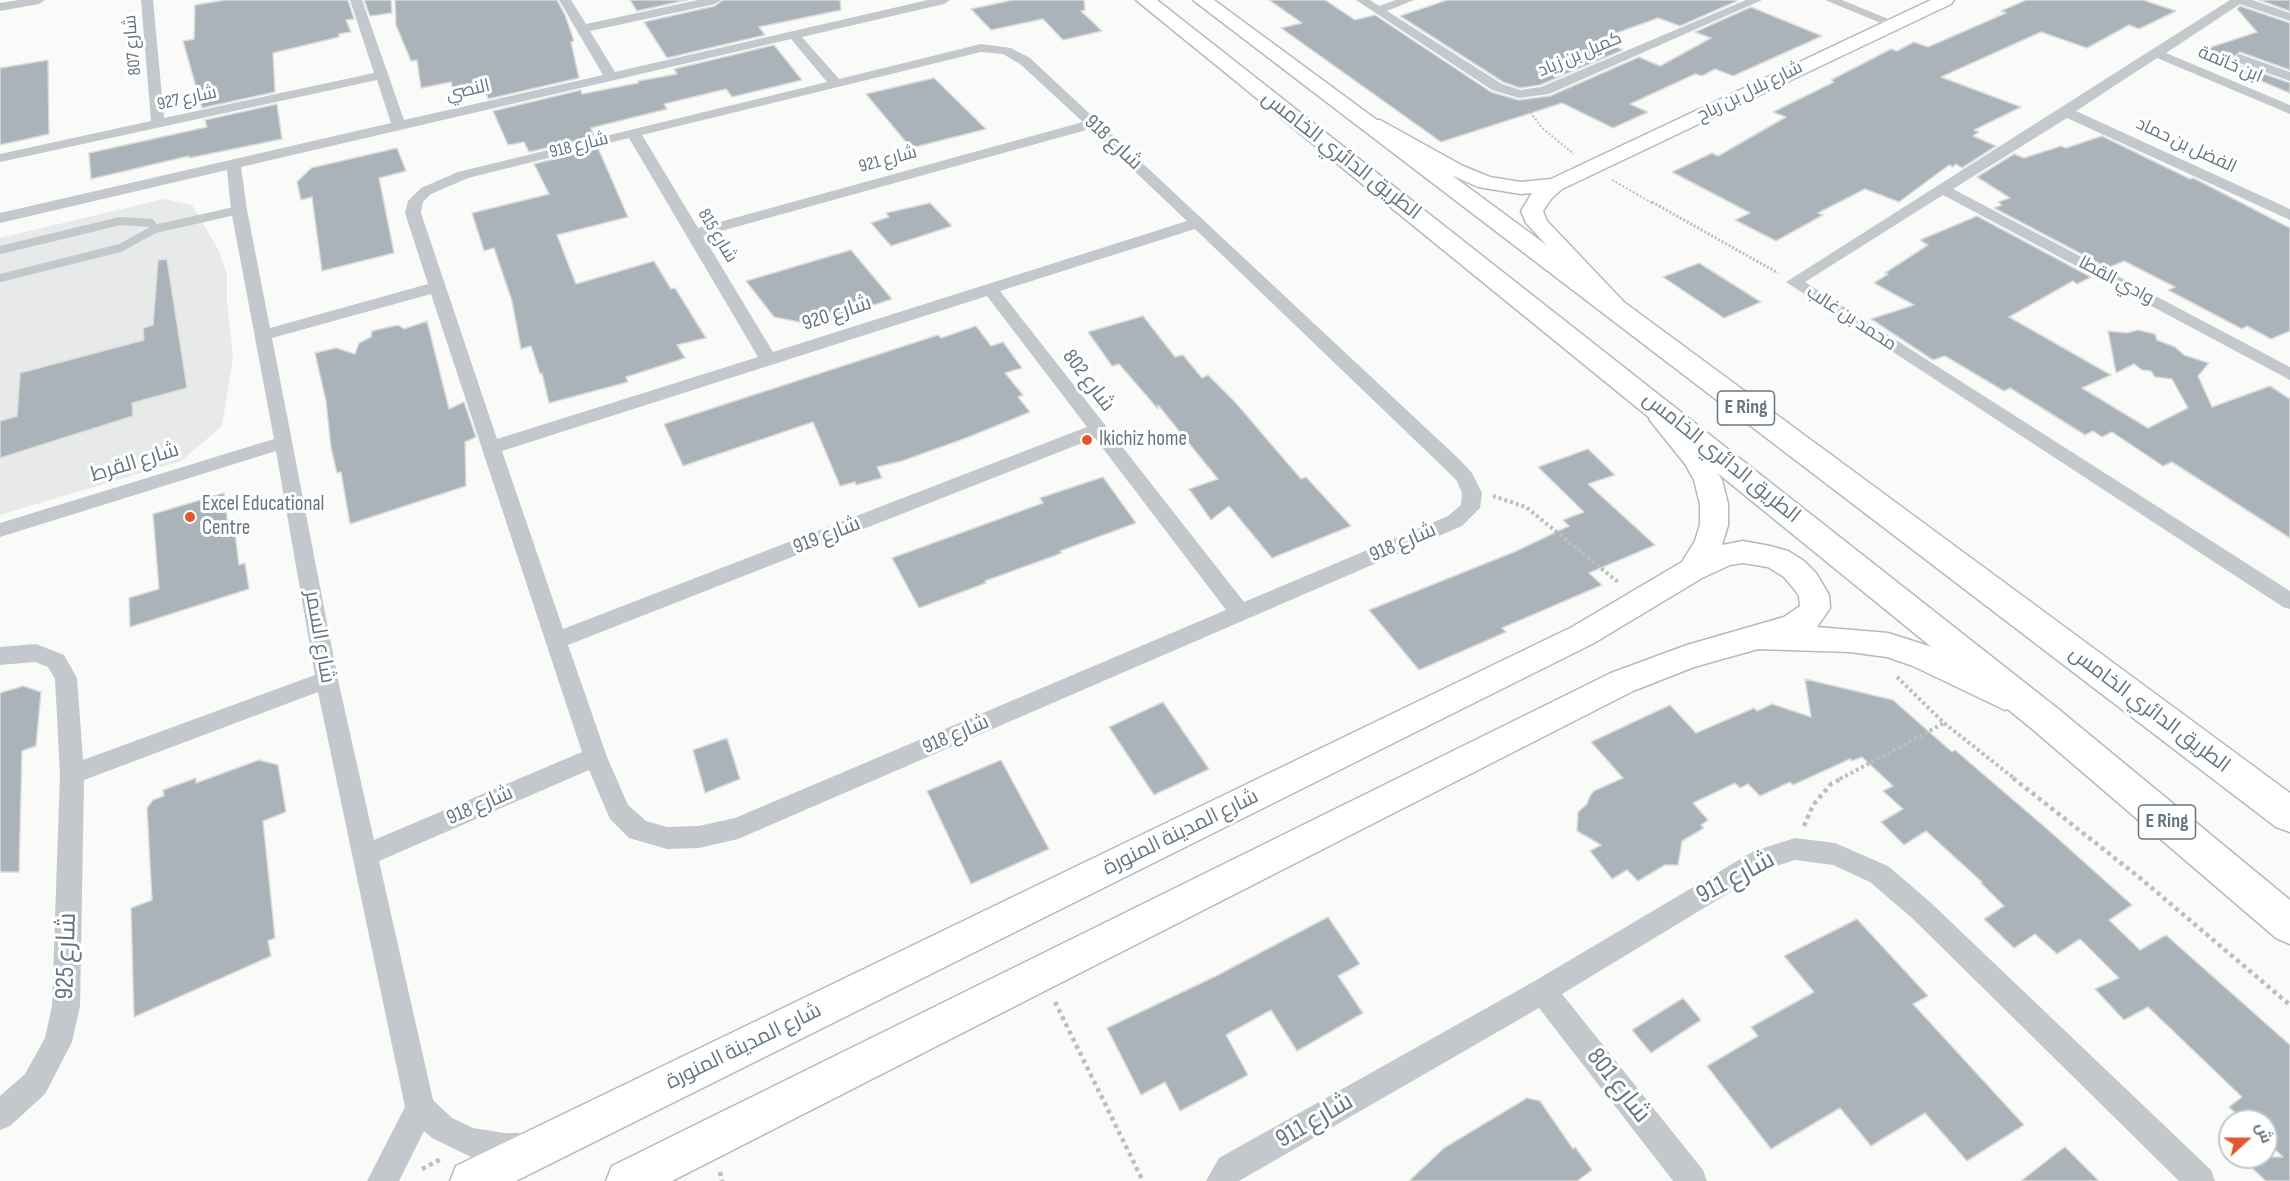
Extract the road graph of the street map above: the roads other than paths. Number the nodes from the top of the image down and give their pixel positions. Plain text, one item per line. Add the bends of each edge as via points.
1 (39, 0) edge
2 (147, 0) edge
3 (356, 0) edge
4 (564, 0) edge
5 (715, 0) edge
6 (944, 0) edge
7 (1145, 0) edge
8 (1202, 0) edge
9 (1362, 0) edge
10 (1408, 0) edge
11 (1756, 0) edge
12 (1831, 0) edge
13 (1945, 0) edge
14 (2239, 0) edge
15 (0, 7) edge
16 (1378, 10) junction
17 (2290, 17) edge
18 (1892, 23) junction
19 (582, 29) junction
20 (794, 35) junction
21 (2156, 53) junction
22 (2239, 58) dead end
23 (382, 75) junction
24 (611, 77) junction
25 (2290, 77) edge
26 (835, 82) junction
27 (1343, 107) junction
28 (2290, 110) edge
29 (2066, 112) junction
30 (158, 123) junction
31 (1093, 124) junction
32 (399, 125) junction
33 (633, 133) junction
34 (0, 158) edge
35 (233, 163) junction
36 (1555, 185) junction
37 (1942, 189) junction
38 (239, 210) junction
39 (2290, 215) edge
40 (0, 218) edge
41 (1198, 223) junction
42 (155, 229) junction
43 (694, 234) junction
44 (0, 250) edge
45 (0, 278) edge
46 (437, 287) junction
47 (990, 289) junction
48 (1636, 326) junction
49 (264, 335) junction
50 (768, 359) junction
51 (2290, 374) edge
52 (1633, 388) junction
53 (1098, 430) junction
54 (284, 442) junction
55 (490, 448) junction
56 (0, 530) edge
57 (1692, 570) junction
58 (2286, 594) edge
59 (1240, 613) junction
60 (1758, 637) junction
61 (555, 641) junction
62 (0, 656) edge
63 (327, 680) junction
64 (2044, 718) junction
65 (595, 757) junction
66 (72, 774) junction
67 (2290, 815) edge
68 (365, 855) junction
69 (2290, 926) edge
70 (1543, 991) junction
71 (420, 1108) junction
72 (0, 1116) edge
73 (540, 1147) junction
74 (382, 1181) edge
75 (471, 1181) edge
76 (627, 1181) edge
77 (1221, 1181) edge
78 (1692, 1181) edge
79 (2200, 1181) edge

1 - 15 street
2 - 30 street, شارع 807
3 - 23 street
4 - 19 street
5 - 19 street
6 - 20 street, النصي
7 - 52 main road, الطريق الدائري الخامس / E Ring
8 - 27 main road, الطريق الدائري الخامس / E Ring
9 - 16 street, كميل بن زياد
10 - 16 street
11 - 16 street, كميل بن زياد via 1544,91 1519,94 1497,87
12 - 18 street
13 - 18 street, شارع بلال بن رباح
14 - 17 street
14 - 21 street, محمد بن غالب
18 - 36 street, شارع بلال بن رباح
19 - 24 street
20 - 24 street, النصي
20 - 26 street
21 - 28 street, ابن خاتمة
21 - 29 street, محمد بن غالب
22 - 25 street
23 - 30 street, شارع 927
23 - 32 street
24 - 32 street, النصي
26 - 31 street, شارع 918 via 968,50 994,49 1025,61
26 - 33 street, شارع 918
27 - 36 street, شارع بلال بن رباح via 1472,178 1509,187
27 - 48 main road, الطريق الدائري الخامس / E Ring
29 - 37 street, محمد بن غالب
29 - 39 street, الفضل بن حماد
30 - 34 street, شارع 927
31 - 41 street, شارع 918
31 - 43 street, شارع 921
32 - 35 street, النصي
33 - 43 street, شارع 815
33 - 46 street, شارع 918 via 463,175 426,191 416,201 413,213
35 - 38 street, شارع السمر
35 - 40 street, النصي
36 - 48 street, شارع بلال بن رباح via 1535,203 1532,211 1537,223
37 - 51 street, وادي القطا
37 - 58 street, محمد بن غالب via 1794,282
38 - 42 lane
38 - 49 street, شارع السمر
41 - 47 street, شارع 920
41 - 59 street, شارع 918 via 1452,464 1472,493 1470,508 1455,521
42 - 44 lane via 151,223 139,220 120,221
42 - 45 lane via 120,248
43 - 50 street, شارع 815
46 - 49 street
46 - 55 street, شارع 918
47 - 50 street, شارع 920
47 - 53 street, شارع 802
48 - 67 main road, الطريق الدائري الخامس / E Ring
49 - 54 street, شارع السمر
50 - 55 street, شارع 920
52 - 57 street, شارع المدينة المنورة via 1678,435 1708,480 1714,525
52 - 64 main road, الطريق الدائري الخامس / E Ring
53 - 59 street, شارع 802
53 - 61 street, شارع 919
54 - 56 street, شارع القرط
54 - 63 street, شارع السمر
55 - 61 street, شارع 918
57 - 60 street via 1724,555 1743,552 1778,559 1794,569 1814,595 1815,608 1794,626
57 - 73 street, شارع المدينة المنورة via 1583,635
59 - 65 street, شارع 918 via 738,828 699,837 667,838 638,830 619,813
60 - 64 street via 1807,637 1888,645 1969,677
60 - 76 street via 1687,657 1622,682
61 - 65 street, شارع 918
62 - 66 street, شارع 925 via 36,653 56,661 66,678
63 - 66 street
63 - 68 street, شارع السمر
64 - 69 main road, الطريق الدائري الخامس / E Ring
65 - 68 street, شارع 918
66 - 72 street, شارع 925 via 66,1006 58,1042 35,1084
68 - 71 street, شارع السمر
70 - 77 street, شارع 911 via 1230,1169
70 - 78 street, شارع 801
70 - 79 street, شارع 911 via 1763,859 1795,849 1835,854 1879,874 1921,910
71 - 73 street via 442,1128 471,1142 504,1148
71 - 74 street
73 - 75 street, شارع المدينة المنورة

